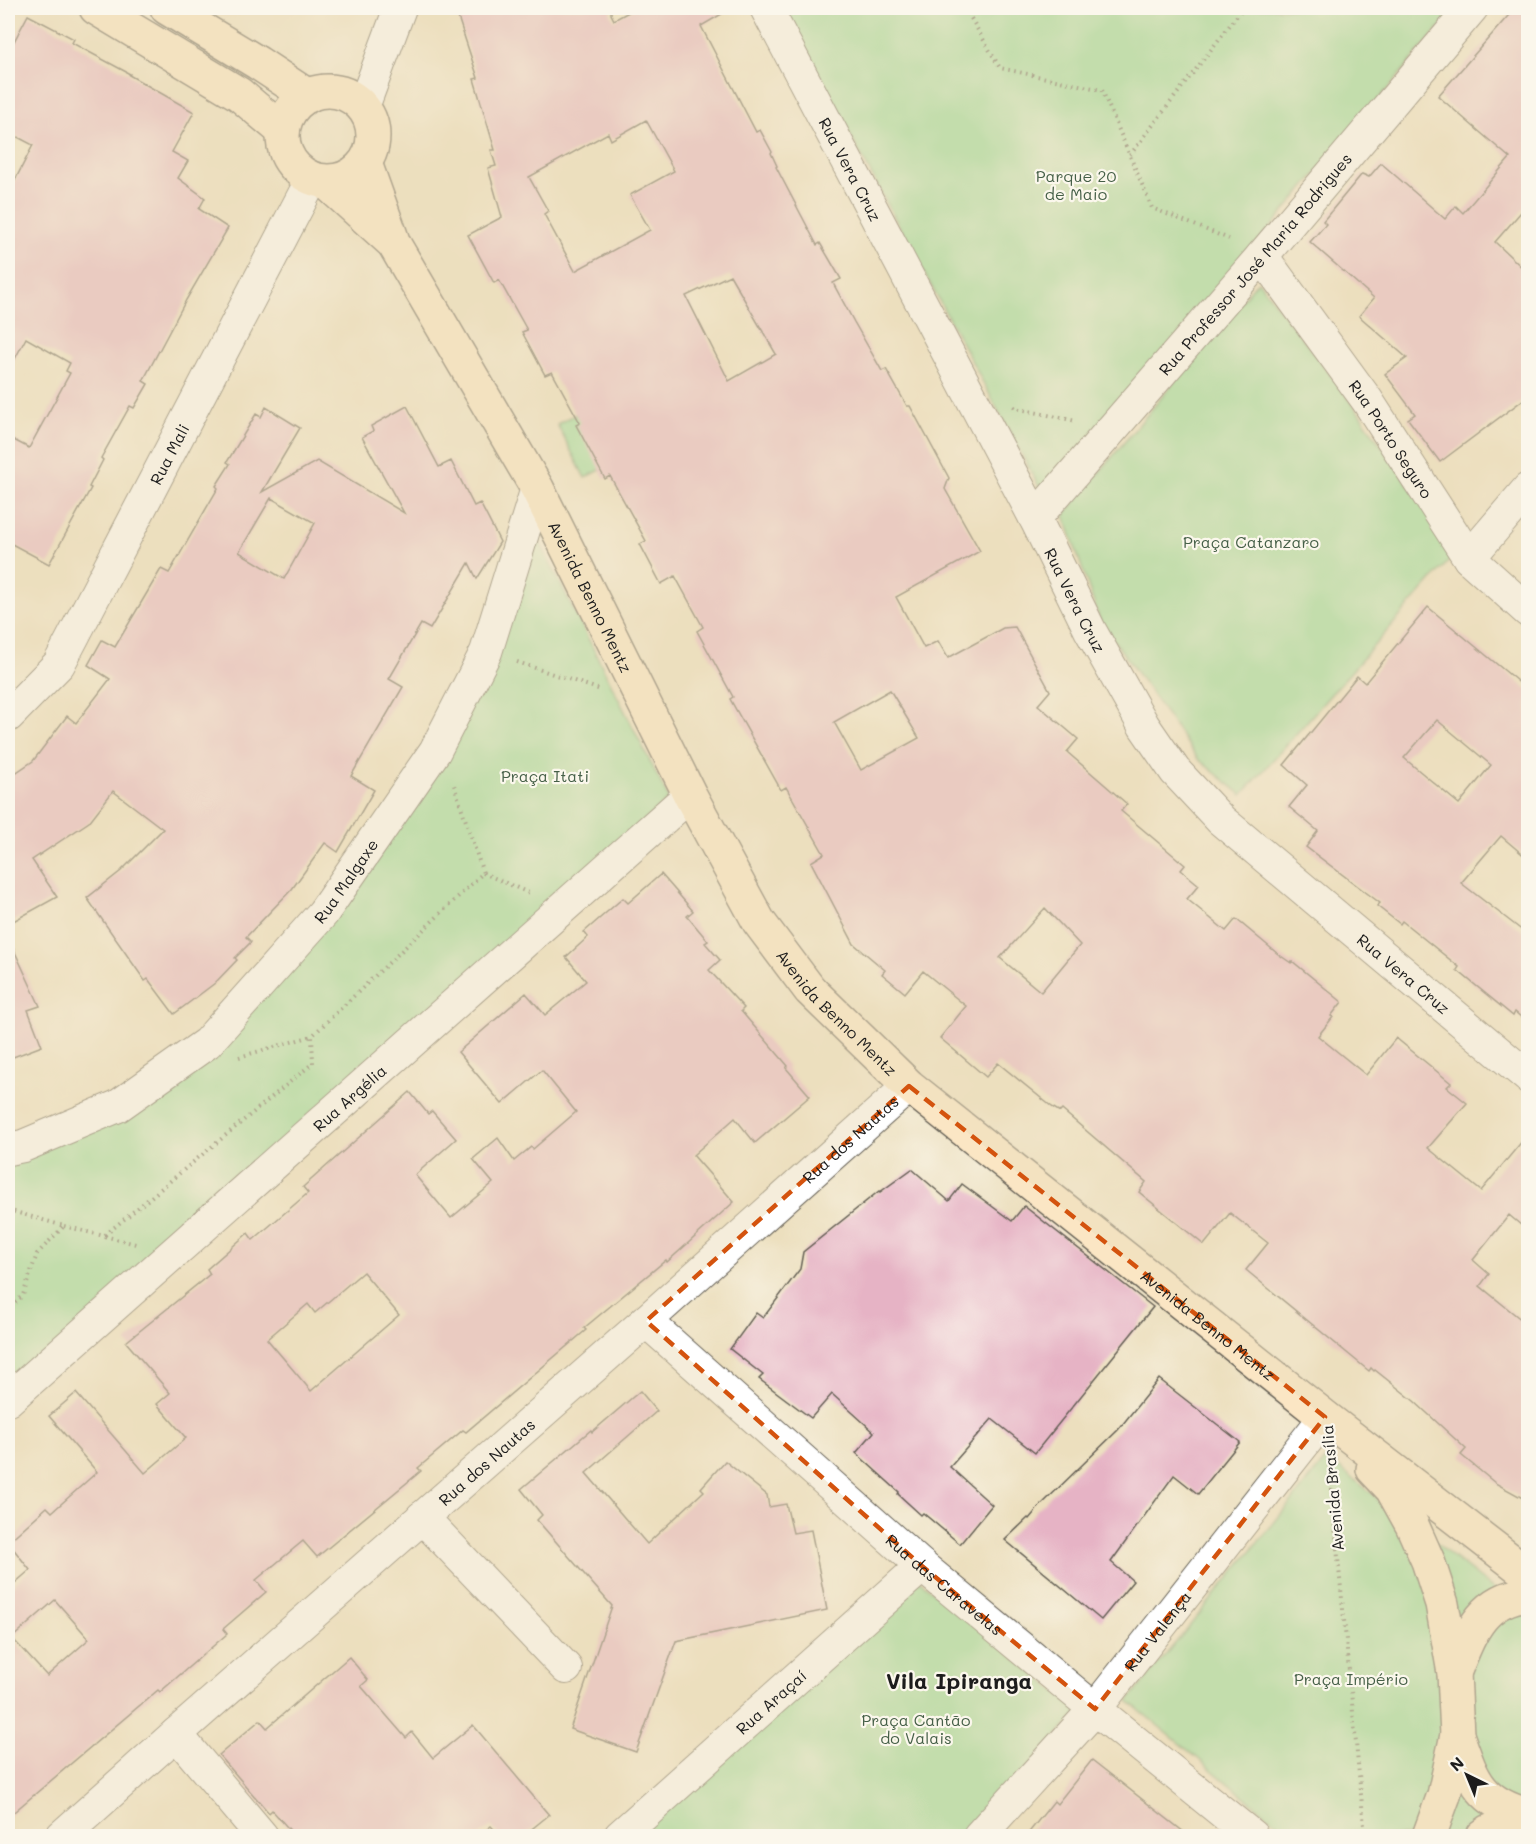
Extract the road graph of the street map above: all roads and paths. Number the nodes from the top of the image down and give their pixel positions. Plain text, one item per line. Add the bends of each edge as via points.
1 (96, 8) edge
2 (167, 8) edge
3 (400, 8) edge
4 (766, 8) edge
5 (965, 8) edge
6 (1243, 8) edge
7 (1472, 8) edge
8 (308, 96) junction
9 (363, 107) junction
10 (283, 131) junction
11 (1129, 156) junction
12 (365, 163) junction
13 (319, 180) junction
14 (1229, 238) dead end
15 (394, 244) junction
16 (1262, 256) junction
17 (537, 488) junction
18 (1528, 489) edge
19 (1035, 518) junction
20 (1469, 558) junction
21 (1528, 610) edge
22 (512, 660) dead end
23 (602, 682) dead end
24 (8, 716) edge
25 (451, 775) dead end
26 (690, 795) junction
27 (483, 873) junction
28 (536, 896) dead end
29 (312, 1036) junction
30 (234, 1059) dead end
31 (1528, 1077) edge
32 (909, 1086) junction
33 (8, 1149) edge
34 (8, 1210) edge
35 (64, 1226) junction
36 (105, 1235) junction
37 (147, 1247) dead end
38 (8, 1310) edge
39 (646, 1321) junction
40 (8, 1400) edge
41 (1324, 1417) junction
42 (422, 1517) junction
43 (922, 1566) junction
44 (1528, 1574) edge
45 (1528, 1594) edge
46 (566, 1668) dead end
47 (1454, 1673) junction
48 (1095, 1709) junction
49 (176, 1734) junction
50 (1456, 1735) junction
51 (1528, 1816) edge
52 (62, 1836) edge
53 (262, 1836) edge
54 (620, 1836) edge
55 (979, 1836) edge
56 (1252, 1836) edge
57 (1365, 1836) edge
58 (1429, 1836) edge
59 (1483, 1836) edge

1 - 10 street via 239,94
2 - 8 street
3 - 9 street
4 - 19 street, Rua Vera Cruz
5 - 11 path via 1000,68 1101,90
6 - 11 path
7 - 16 street, Rua Professor José Maria Rodrigues
8 - 9 street via 337,92
8 - 10 street via 296,104
9 - 12 street via 374,135
10 - 13 street via 289,160 299,171
11 - 14 path via 1152,208
12 - 13 street via 341,180
12 - 15 street, Avenida Benno Mentz
13 - 15 street, Avenida Benno Mentz
13 - 24 street, Rua Mali via 58,664
15 - 17 street, Avenida Benno Mentz
16 - 19 street, Rua Professor José Maria Rodrigues
16 - 20 street, Rua Porto Seguro via 1367,400
17 - 26 street, Avenida Benno Mentz
17 - 33 street, Rua Malgaxe via 486,652 435,751 323,913 207,1043 118,1106
18 - 20 street
19 - 31 street, Rua Vera Cruz via 1090,630 1144,726 1175,771 1221,820
20 - 21 street, Rua Porto Seguro
22 - 23 path via 607,692
25 - 27 path
26 - 32 street, Avenida Benno Mentz via 759,922 810,990
26 - 40 street, Rua Argélia
27 - 28 path
27 - 29 path
29 - 30 path
29 - 36 path via 313,1063
32 - 39 street, Rua dos Nautas
32 - 41 street, Avenida Benno Mentz
34 - 35 path
35 - 36 path
35 - 38 path via 37,1254 23,1295
36 - 37 path
39 - 42 street, Rua dos Nautas
39 - 43 street, Rua das Caravelas
41 - 44 street, Avenida Benno Mentz
41 - 47 street, Avenida Brasília via 1392,1489 1412,1525 1442,1604
41 - 48 street, Rua Valença
41 - 57 path, Avenida Brasília
42 - 46 street
42 - 49 street, Rua dos Nautas
43 - 48 street, Rua das Caravelas
43 - 54 street, Rua Araçaí
45 - 47 street via 1503,1600 1488,1611 1476,1624
47 - 50 street, Avenida Brasília
48 - 55 street, Rua Valença
48 - 56 street, Rua das Caravelas
49 - 52 street, Rua dos Nautas
49 - 53 street
50 - 51 street via 1480,1789 1493,1801
50 - 58 street, Avenida Brasília via 1444,1795
51 - 59 street

